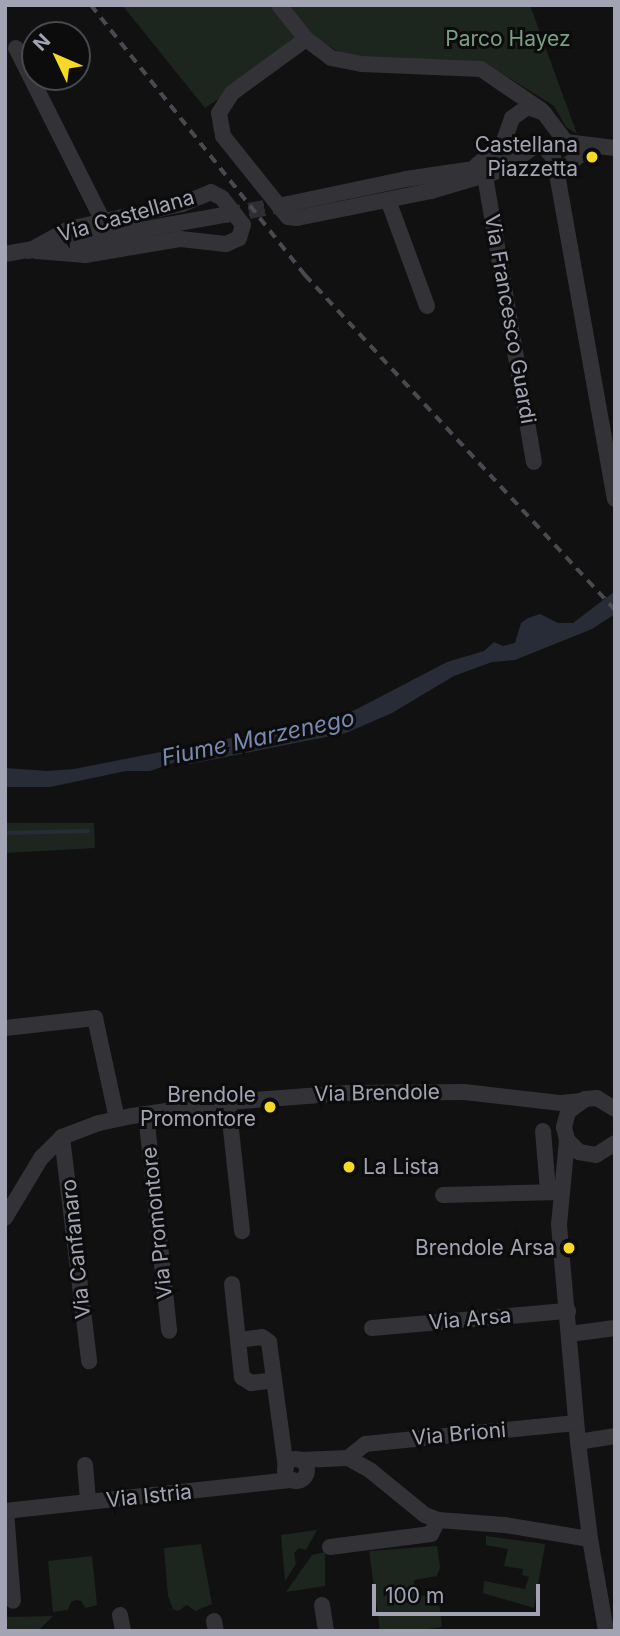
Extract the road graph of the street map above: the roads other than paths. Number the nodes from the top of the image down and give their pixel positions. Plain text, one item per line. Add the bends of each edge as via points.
1 (279, 5) edge
2 (306, 39) junction
3 (16, 48) dead end
4 (503, 85) junction
5 (545, 116) junction
6 (510, 127) junction
7 (538, 148) junction
8 (610, 148) edge
9 (582, 154) junction
10 (479, 172) junction
11 (558, 178) junction
12 (388, 200) junction
13 (283, 205) tunnel mouth
14 (225, 215) tunnel mouth
15 (103, 220) junction
16 (33, 251) junction
17 (5, 254) edge
18 (427, 306) dead end
19 (534, 462) dead end
20 (615, 499) edge
21 (5, 1028) edge
22 (615, 1091) edge
23 (525, 1098) junction
24 (597, 1098) junction
25 (579, 1101) junction
26 (228, 1102) junction
27 (615, 1109) edge
28 (146, 1114) junction
29 (117, 1119) junction
30 (543, 1131) dead end
31 (565, 1133) junction
32 (62, 1137) junction
33 (605, 1152) edge
34 (556, 1190) junction
35 (443, 1195) dead end
36 (5, 1218) edge
37 (242, 1231) dead end
38 (232, 1283) dead end
39 (568, 1311) junction
40 (372, 1328) dead end
41 (615, 1328) edge
42 (169, 1331) dead end
43 (570, 1334) junction
44 (238, 1340) junction
45 (89, 1361) dead end
46 (274, 1380) junction
47 (576, 1423) junction
48 (615, 1436) edge
49 (578, 1441) junction
50 (348, 1458) junction
51 (85, 1465) dead end
52 (293, 1469) junction
53 (88, 1502) junction
54 (6, 1511) edge
55 (438, 1520) junction
56 (590, 1539) junction
57 (330, 1546) dead end
58 (13, 1601) dead end
59 (322, 1605) dead end
60 (608, 1624) edge
61 (326, 1631) edge

1 - 2 street
2 - 4 street via 339,60 473,68
2 - 12 street via 226,99 219,113 223,136 288,217
3 - 15 street
4 - 5 street
4 - 6 street
5 - 6 street via 524,108
5 - 7 street via 548,138
5 - 8 street via 566,142
6 - 7 street via 517,144
6 - 10 street via 498,151
7 - 9 street
7 - 10 street via 510,166
7 - 11 street via 553,157
8 - 9 street
9 - 11 street via 562,169
10 - 12 street
10 - 13 street
10 - 19 street, Via Francesco Guardi
11 - 20 street
12 - 18 street
14 - 16 street, Via Castellana
15 - 16 street, Via Castellana via 53,236
15 - 16 street, Via Castellana via 177,206 211,192 226,202 243,229 239,238 226,244 180,239 85,256
16 - 17 street, Via Castellana
21 - 29 street via 95,1018
22 - 24 street, Via Brendole
23 - 25 street, Via Brendole
23 - 26 street, Via Brendole via 428,1092
23 - 31 street, Via Brendole via 552,1113
24 - 25 street, Via Brendole
24 - 27 street
25 - 31 street via 568,1112
26 - 28 street, Via Brendole
26 - 37 street
28 - 29 street, Via Brendole
28 - 42 street, Via Promontore
29 - 32 street, Via Brendole
30 - 34 street
31 - 33 street, Via Brendole via 579,1152
31 - 34 street
32 - 36 street, Via Brendole via 41,1158
32 - 45 street, Via Canfanaro
33 - 34 street via 574,1167
34 - 35 street
34 - 39 street
38 - 44 street
39 - 40 street, Via Arsa
39 - 43 street
41 - 43 street
43 - 47 street
44 - 46 street via 244,1380
44 - 46 street via 268,1340
46 - 52 street
47 - 49 street
47 - 50 street, Via Brioni via 365,1444
48 - 49 street
49 - 56 street
50 - 52 street, Via Istria
50 - 55 street
51 - 53 street
52 - 53 street, Via Istria
53 - 54 street, Via Istria
54 - 58 street
55 - 56 street
55 - 57 street via 431,1534
56 - 60 street
59 - 61 street

